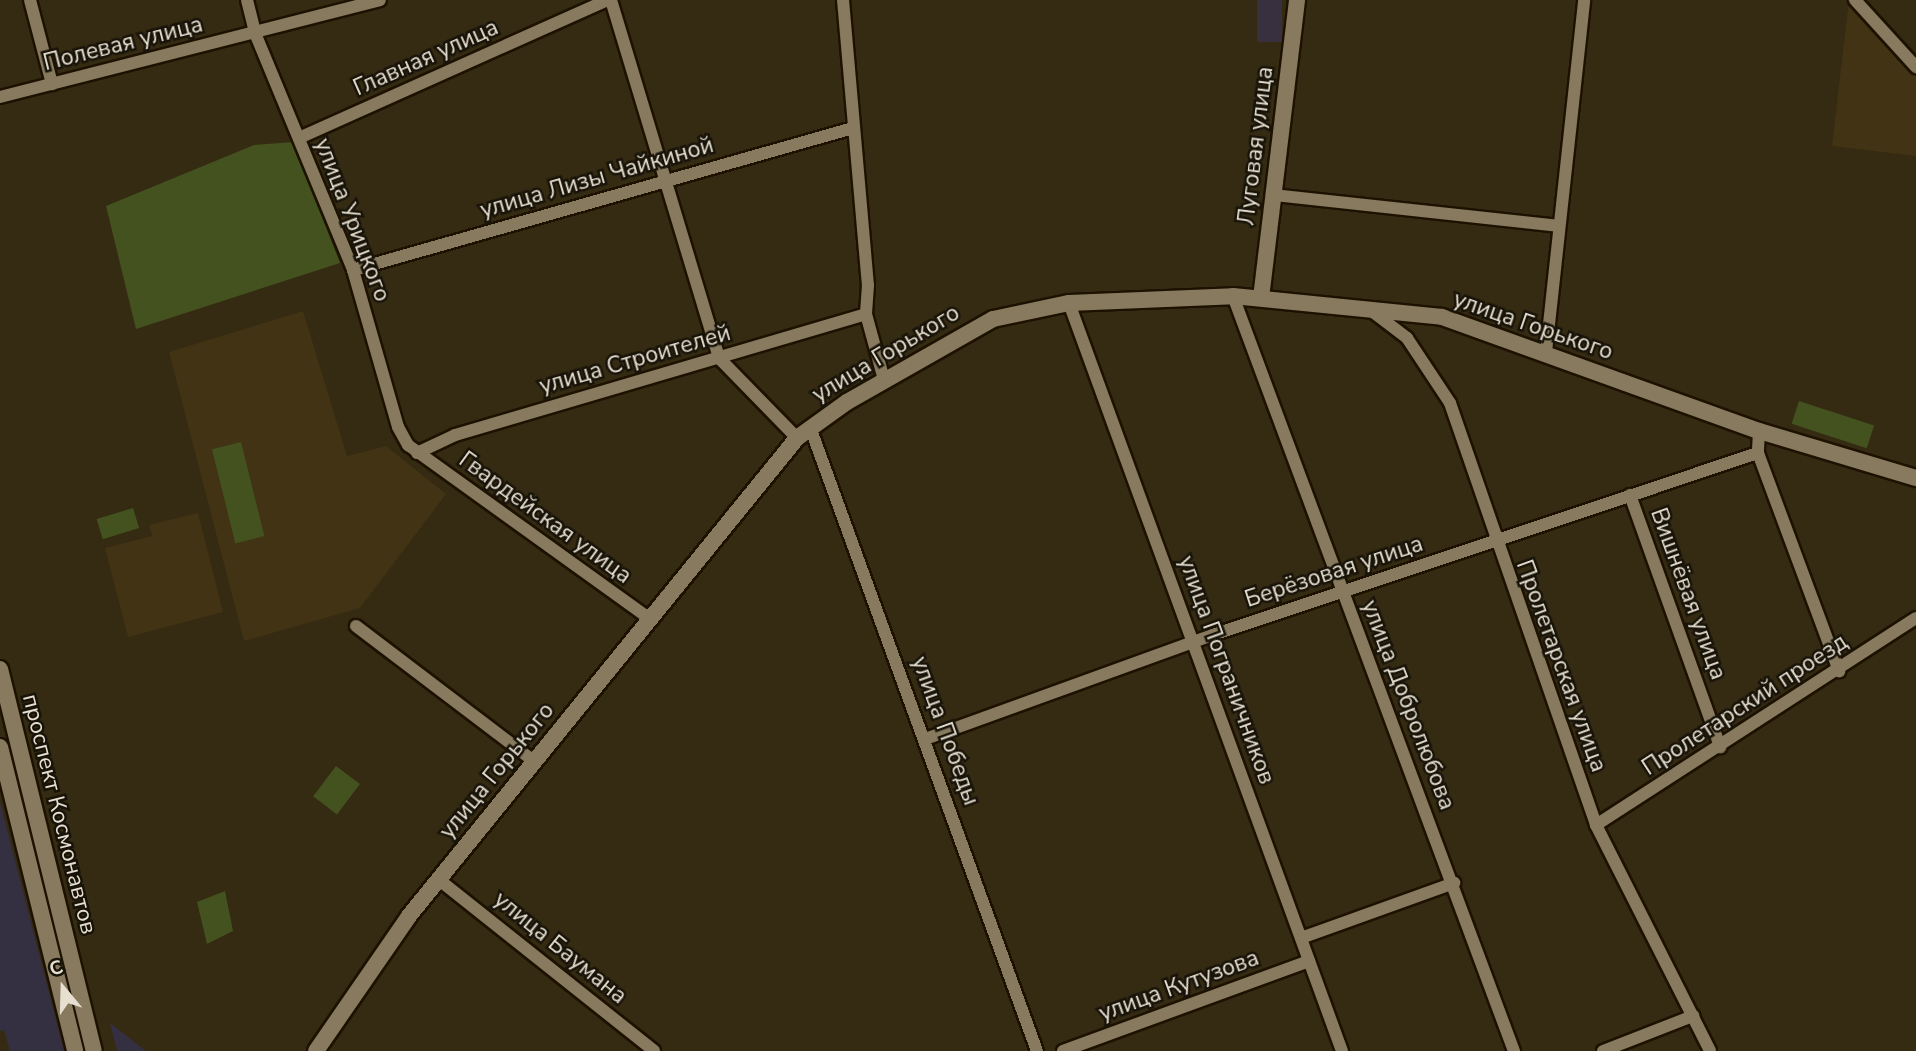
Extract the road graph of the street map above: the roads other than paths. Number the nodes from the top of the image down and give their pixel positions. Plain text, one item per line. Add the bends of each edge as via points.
1 (30, 0) edge
2 (247, 0) edge
3 (380, 0) edge
4 (610, 0) edge
5 (843, 0) edge
6 (1297, 0) edge
7 (1584, 0) edge
8 (1855, 0) edge
9 (255, 33) junction
10 (1916, 67) edge
11 (52, 84) junction
12 (0, 97) edge
13 (853, 128) junction
14 (299, 138) junction
15 (665, 180) junction
16 (1274, 195) junction
17 (1558, 226) junction
18 (353, 270) junction
19 (1233, 296) junction
20 (1261, 298) junction
21 (1069, 303) junction
22 (1366, 307) junction
23 (866, 314) junction
24 (1546, 352) junction
25 (719, 358) junction
26 (884, 380) junction
27 (810, 427) junction
28 (1759, 431) junction
29 (797, 438) junction
30 (417, 453) junction
31 (1758, 453) junction
32 (1916, 478) edge
33 (1630, 495) junction
34 (1495, 542) junction
35 (1340, 591) junction
36 (649, 618) junction
37 (1916, 618) edge
38 (356, 626) dead end
39 (1194, 641) junction
40 (0, 668) edge
41 (1839, 671) junction
42 (925, 739) junction
43 (0, 747) edge
44 (1720, 747) junction
45 (535, 762) junction
46 (1596, 825) junction
47 (438, 879) junction
48 (1454, 883) junction
49 (1301, 938) junction
50 (1309, 961) junction
51 (1693, 1016) junction
52 (75, 1051) edge
53 (94, 1051) edge
54 (316, 1051) edge
55 (654, 1051) edge
56 (1037, 1051) edge
57 (1063, 1051) edge
58 (1342, 1051) edge
59 (1514, 1051) edge
60 (1603, 1051) edge
61 (1710, 1051) edge

1 - 11 street
2 - 9 street, улица Урицкого
3 - 9 street, Полевая улица
4 - 14 street, Главная улица
4 - 15 street
5 - 13 street
6 - 16 main road, Луговая улица
7 - 17 street
8 - 10 street
9 - 11 street, Полевая улица
9 - 14 street, улица Урицкого
11 - 12 street, Полевая улица
13 - 15 street, улица Лизы Чайкиной
13 - 23 street via 868,285
14 - 18 street, улица Урицкого
15 - 18 street, улица Лизы Чайкиной
15 - 25 street
16 - 17 street
16 - 20 main road, Луговая улица
17 - 24 street
18 - 30 street, улица Урицкого via 398,427
19 - 20 main road, улица Горького
19 - 21 main road, улица Горького
19 - 35 street, улица Добролюбова
20 - 22 main road, улица Горького
21 - 26 main road, улица Горького via 993,319
21 - 39 street, улица Пограничников
22 - 24 main road, улица Горького via 1443,317
22 - 34 street, Пролетарская улица via 1407,338 1450,403
23 - 25 street, улица Строителей
23 - 26 street
24 - 28 main road, улица Горького
25 - 29 street
25 - 30 street, улица Строителей via 455,435
26 - 27 main road, улица Горького
27 - 29 main road, улица Горького
27 - 42 street, улица Победы
28 - 31 street
28 - 32 main road, улица Горького
29 - 36 main road, улица Горького
30 - 36 street, Гвардейская улица
31 - 33 street, Берёзовая улица
31 - 41 street
33 - 34 street, Берёзовая улица
33 - 44 street, Вишнёвая улица
34 - 35 street, Берёзовая улица
34 - 46 street, Пролетарская улица
35 - 39 street, Берёзовая улица
35 - 48 street, улица Добролюбова
36 - 45 main road, улица Горького
37 - 41 street, Пролетарский проезд
38 - 45 street
39 - 42 street, Берёзовая улица
39 - 49 street, улица Пограничников
40 - 53 main road, проспект Космонавтов
41 - 44 street, Пролетарский проезд
42 - 56 street, улица Победы
43 - 52 main road, проспект Космонавтов
44 - 46 street, Пролетарский проезд
45 - 47 main road, улица Горького
46 - 51 street, Пролетарская улица
47 - 54 main road, улица Горького
47 - 55 street, улица Баумана
48 - 49 street
48 - 59 street, улица Добролюбова
49 - 50 street, улица Пограничников
50 - 57 street, улица Кутузова
50 - 58 street, улица Пограничников
51 - 60 street
51 - 61 street, Пролетарская улица

